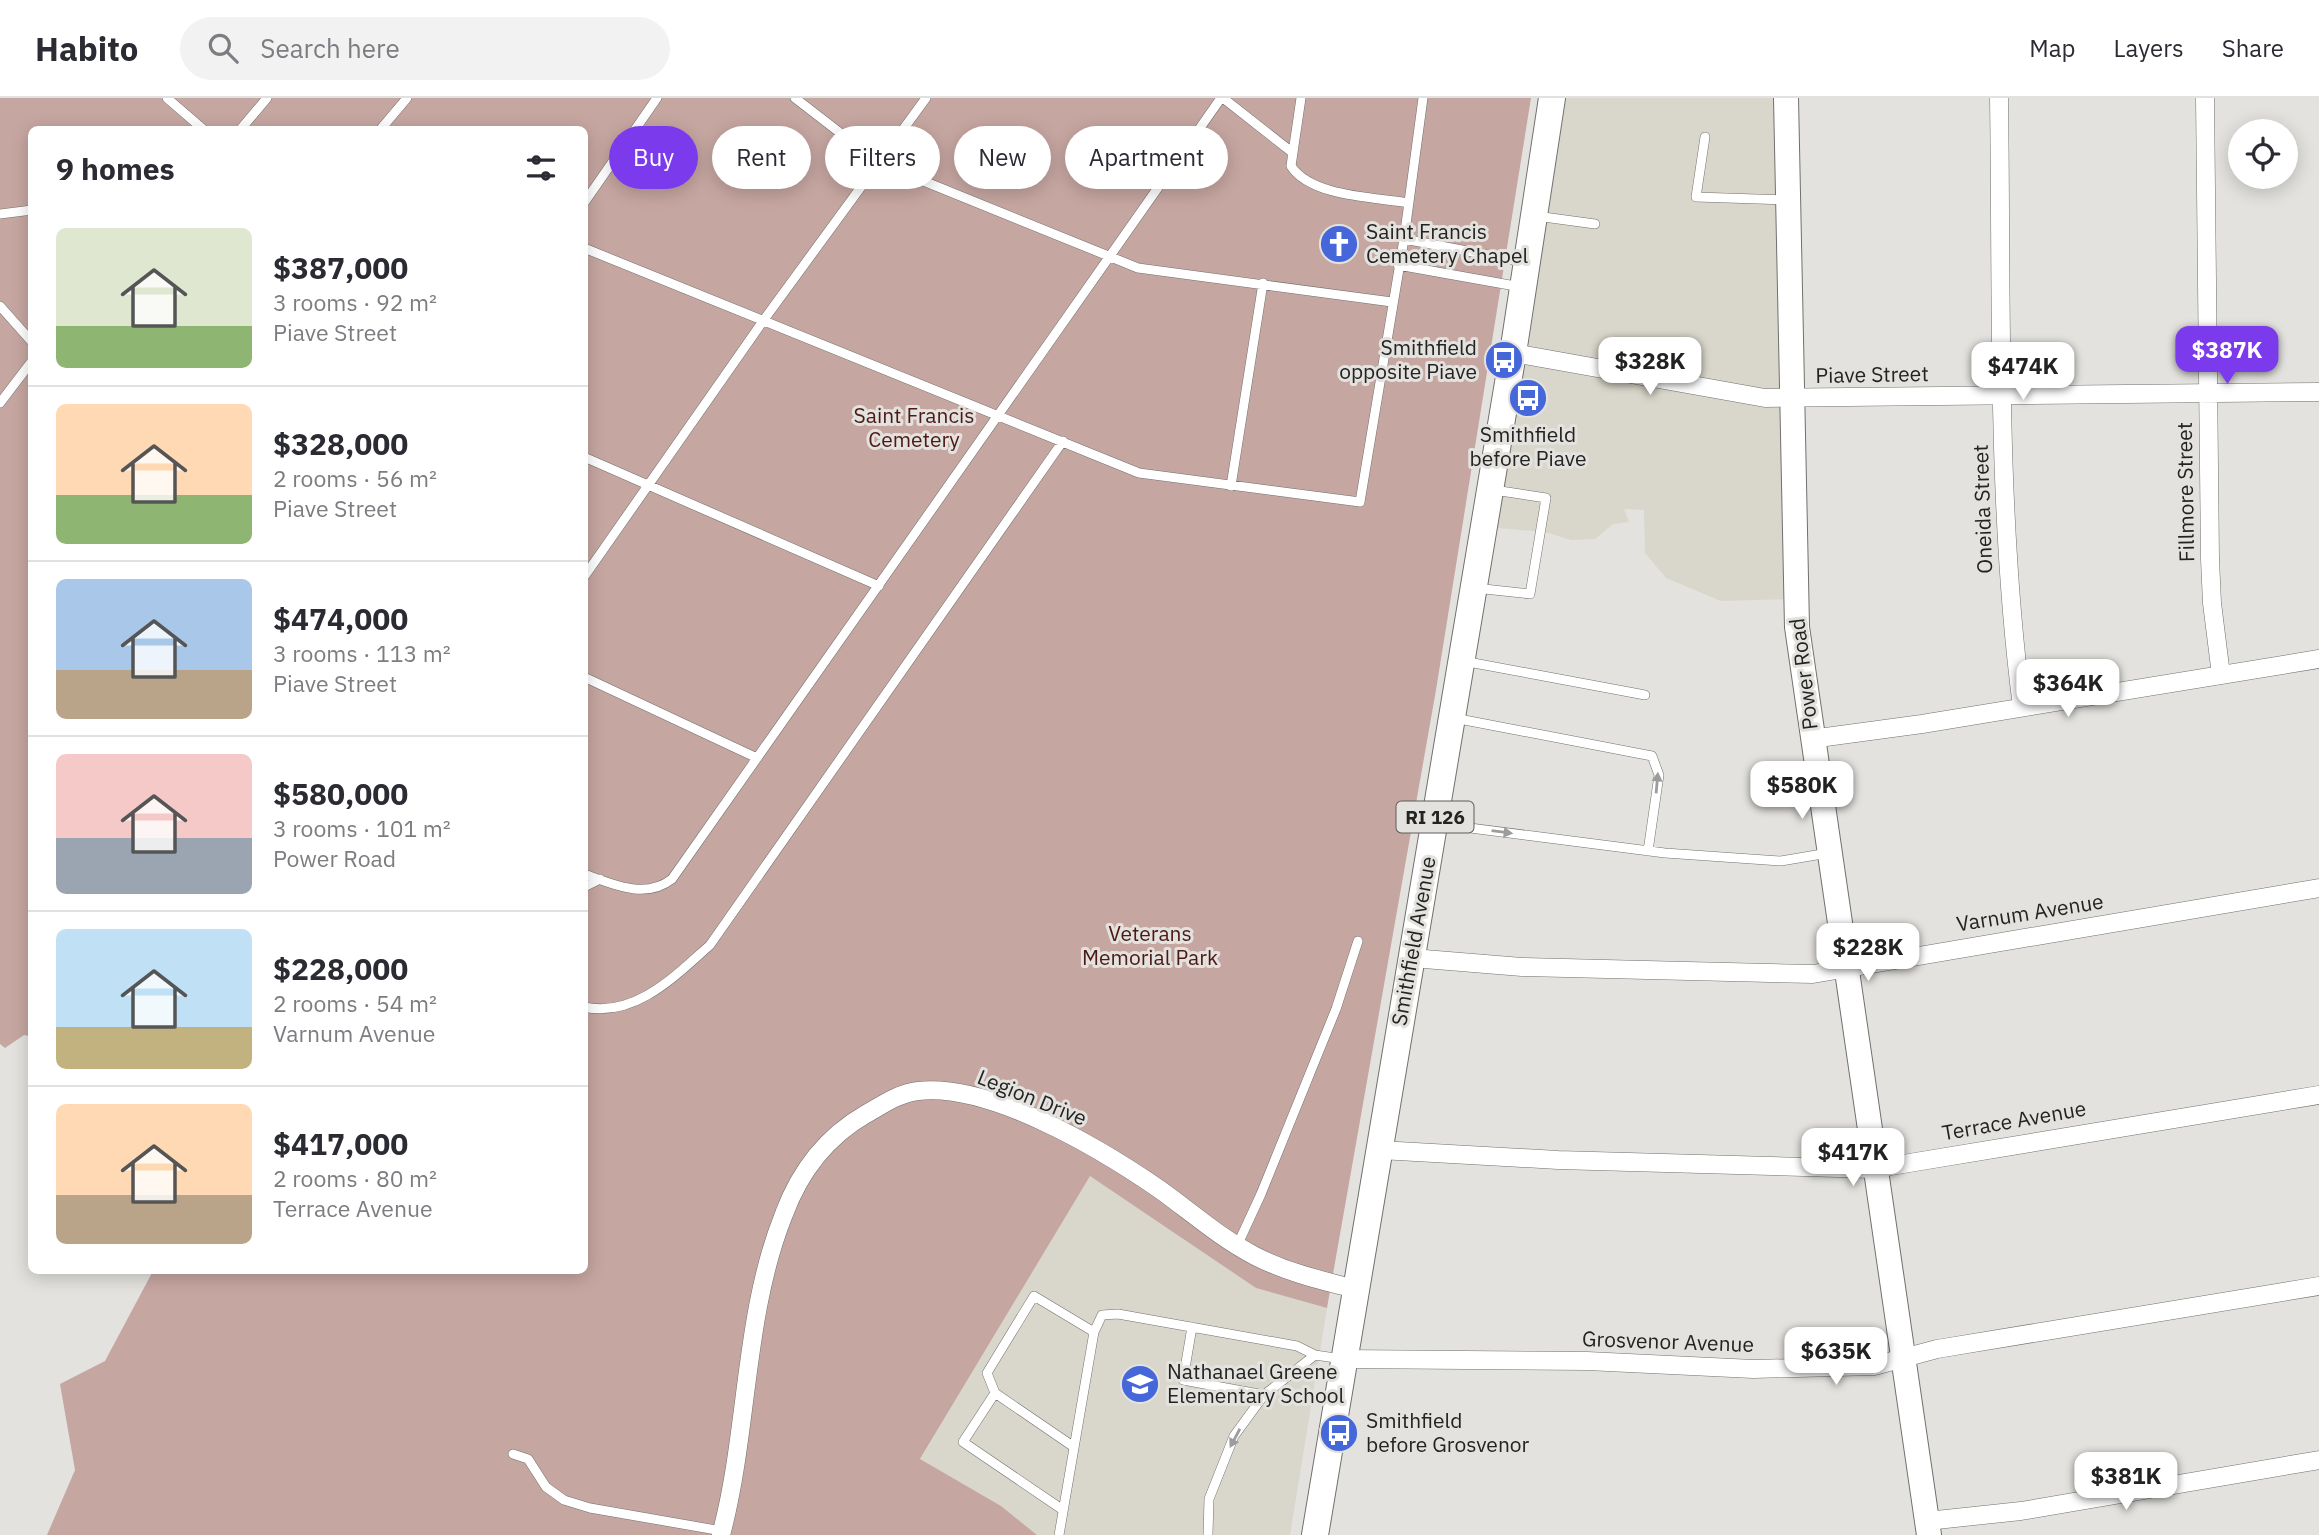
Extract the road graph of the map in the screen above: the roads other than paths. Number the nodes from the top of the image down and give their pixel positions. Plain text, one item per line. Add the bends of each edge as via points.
1 (167, 98) edge
2 (267, 98) edge
3 (407, 98) edge
4 (657, 98) edge
5 (795, 98) edge
6 (926, 98) edge
7 (1222, 98) edge
8 (1301, 98) edge
9 (1423, 98) edge
10 (1552, 98) edge
11 (1786, 98) edge
12 (1999, 98) edge
13 (2205, 98) edge
14 (199, 126) edge
15 (243, 126) edge
16 (383, 126) edge
17 (831, 126) edge
18 (906, 126) edge
19 (1705, 137) dead end
20 (1293, 153) junction
21 (940, 188) edge
22 (860, 189) edge
23 (588, 196) edge
24 (1788, 200) junction
25 (1409, 202) junction
26 (28, 211) edge
27 (0, 214) edge
28 (1534, 216) junction
29 (1595, 224) dead end
30 (1404, 239) junction
31 (588, 250) edge
32 (1109, 257) junction
33 (1398, 265) junction
34 (1525, 275) junction
35 (1263, 283) junction
36 (1392, 302) junction
37 (0, 306) edge
38 (763, 320) junction
39 (28, 338) edge
40 (1513, 353) junction
41 (28, 366) edge
42 (2319, 392) edge
43 (2207, 394) junction
44 (2003, 397) junction
45 (1791, 399) junction
46 (0, 403) edge
47 (999, 414) junction
48 (1063, 442) junction
49 (588, 459) edge
50 (649, 486) junction
51 (1231, 486) junction
52 (1489, 489) junction
53 (588, 571) edge
54 (879, 586) junction
55 (1473, 587) junction
56 (2319, 659) edge
57 (1461, 661) junction
58 (2221, 675) junction
59 (588, 679) edge
60 (1645, 695) dead end
61 (2022, 707) junction
62 (1451, 718) junction
63 (1811, 739) junction
64 (757, 758) junction
65 (1434, 823) junction
66 (1648, 851) junction
67 (1829, 853) junction
68 (588, 875) edge
69 (600, 879) junction
70 (588, 885) edge
71 (2319, 888) edge
72 (1357, 941) dead end
73 (1412, 958) junction
74 (1845, 967) junction
75 (588, 1008) edge
76 (2319, 1095) edge
77 (1380, 1150) junction
78 (1873, 1168) junction
79 (1237, 1246) junction
80 (2319, 1286) edge
81 (1355, 1289) junction
82 (1192, 1327) junction
83 (1094, 1332) junction
84 (1315, 1355) junction
85 (1905, 1357) junction
86 (1343, 1359) junction
87 (995, 1393) junction
88 (1264, 1395) junction
89 (1074, 1447) junction
90 (513, 1454) dead end
91 (2319, 1461) edge
92 (1063, 1510) junction
93 (1928, 1528) edge
94 (721, 1533) edge
95 (1059, 1535) edge
96 (1208, 1535) edge
97 (1315, 1535) edge

1 - 14 lane
2 - 15 lane
3 - 16 lane
4 - 23 lane
5 - 17 lane
6 - 18 lane
7 - 20 lane
7 - 32 lane
8 - 20 lane
9 - 25 lane
10 - 28 main road, Smithfield Avenue / RI 126
11 - 24 main road, Power Road
12 - 44 street, Oneida Street
13 - 43 street, Fillmore Street
19 - 24 lane via 1696,197
20 - 25 lane via 1292,166 1312,185
21 - 32 lane
22 - 38 lane
24 - 45 main road, Power Road
25 - 30 lane
26 - 27 lane
28 - 29 lane
28 - 34 main road, Smithfield Avenue / RI 126
30 - 33 lane
30 - 34 lane
31 - 38 lane
32 - 35 lane via 1153,271
32 - 47 lane
33 - 34 lane
33 - 36 lane
34 - 40 main road, Smithfield Avenue / RI 126
35 - 36 lane
35 - 51 lane
36 - 51 lane via 1360,502
37 - 39 lane
38 - 47 lane
38 - 50 lane
40 - 45 street, Piave Street
40 - 52 main road, Smithfield Avenue / RI 126
41 - 46 lane
42 - 43 street, Piave Street
43 - 44 street, Piave Street
43 - 58 street, Fillmore Street via 2211,603
44 - 45 street, Piave Street
44 - 61 street, Oneida Street via 2010,611
45 - 63 main road, Power Road via 1795,595
47 - 48 lane
47 - 54 lane
48 - 51 lane via 1139,473
48 - 75 lane via 710,945 641,1001 599,1010
49 - 50 lane
50 - 53 lane
50 - 54 lane
52 - 55 main road, Smithfield Avenue / RI 126
52 - 55 lane via 1546,498 1530,594
54 - 64 lane
55 - 57 main road, Smithfield Avenue / RI 126
56 - 58 street
57 - 60 lane
57 - 62 main road, Smithfield Avenue / RI 126
58 - 61 street
59 - 64 lane
61 - 63 street
62 - 65 main road, Smithfield Avenue / RI 126
66 -> 62 lane via 1659,775 1647,753
63 - 67 main road, Power Road
64 - 69 lane via 663,886 634,890
65 -> 66 lane
65 - 73 main road, Smithfield Avenue / RI 126
66 - 67 lane via 1781,861
67 - 74 main road, Power Road
68 - 69 lane
69 - 70 lane
71 - 74 street, Varnum Avenue
72 - 79 lane via 1336,1009
73 - 74 street, Varnum Avenue via 1522,967 1778,975
73 - 77 main road, Smithfield Avenue / RI 126
74 - 78 main road, Power Road
76 - 78 street, Terrace Avenue
77 - 78 street, Terrace Avenue via 1611,1162
77 - 81 main road, Smithfield Avenue / RI 126
78 - 85 main road, Power Road
79 - 81 street, Legion Drive via 1286,1270
79 - 94 street, Legion Drive via 1118,1163 1017,1111 946,1091 917,1091 886,1102 830,1139 807,1168 784,1213 753,1336
80 - 85 street, Grosvenor Avenue
81 - 86 main road, Smithfield Avenue / RI 126
82 - 83 lane via 1118,1314 1101,1315
82 - 84 lane via 1297,1346
82 - 88 lane via 1183,1380
83 - 87 lane via 1034,1296 987,1373
83 - 89 lane
84 - 86 lane
84 - 88 lane
85 - 86 street, Grosvenor Avenue via 1874,1366 1805,1369
85 - 93 main road, Power Road
86 - 97 main road, Smithfield Avenue / RI 126
87 - 89 lane
87 - 92 lane via 963,1442
88 -> 96 lane via 1234,1436 1209,1499
89 - 92 lane
90 - 94 lane via 528,1459 547,1487 564,1500
91 - 93 street
92 - 95 lane

